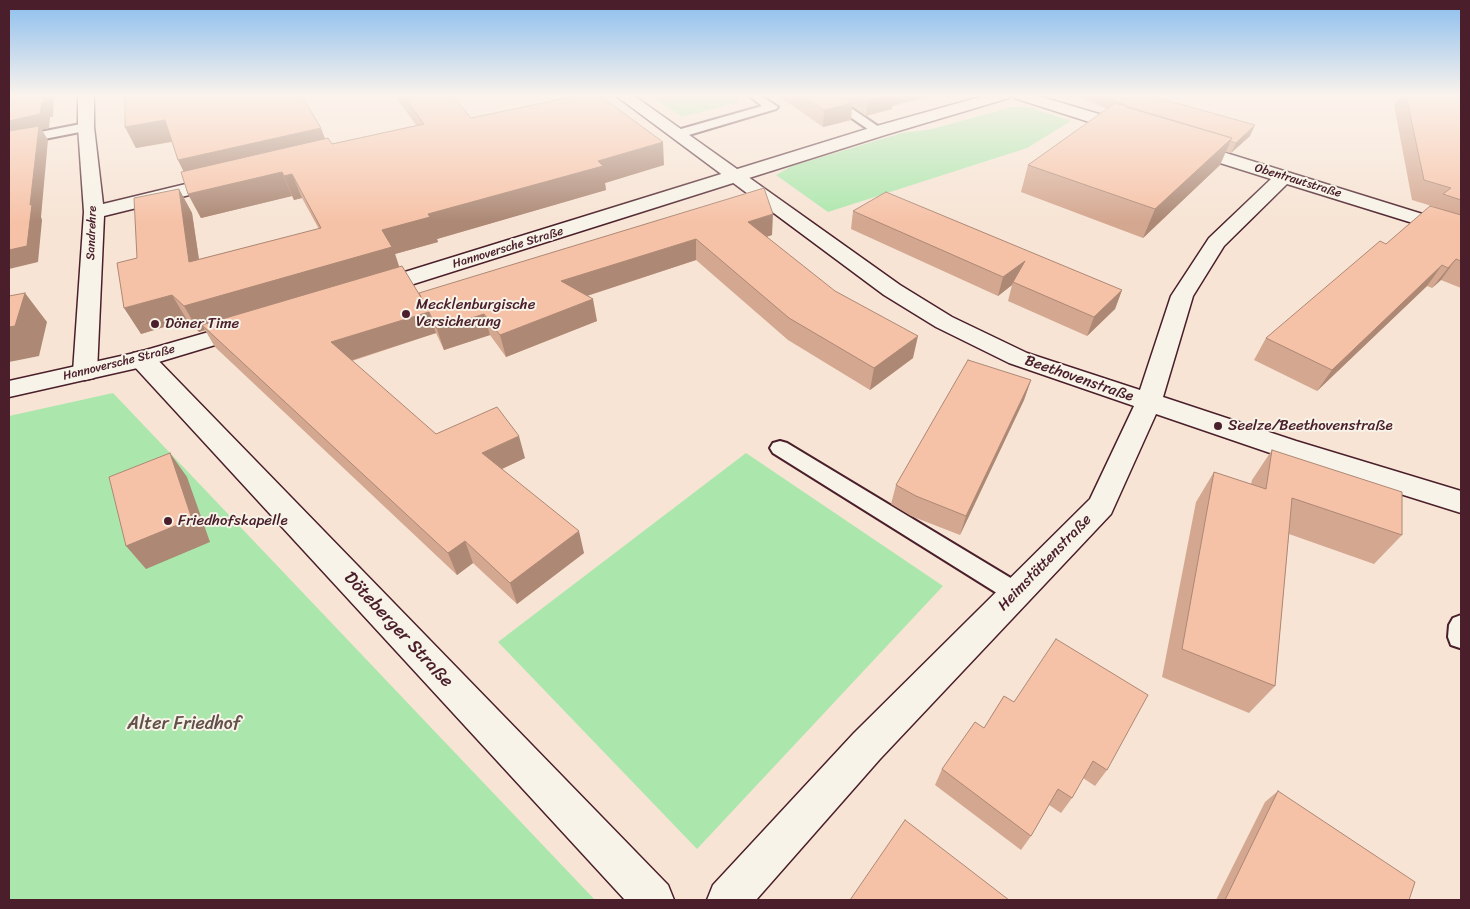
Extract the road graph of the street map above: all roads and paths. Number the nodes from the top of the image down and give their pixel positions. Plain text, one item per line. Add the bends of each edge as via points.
1 (33, 137) edge
2 (87, 137) edge
3 (683, 137) edge
4 (859, 137) edge
5 (9, 142) edge
6 (1176, 144) edge
7 (1284, 176) junction
8 (735, 177) junction
9 (238, 178) edge
10 (94, 212) junction
11 (1461, 232) edge
12 (351, 296) edge
13 (266, 322) edge
14 (142, 359) junction
15 (85, 372) junction
16 (9, 388) edge
17 (1148, 403) junction
18 (780, 448) dead end
19 (1461, 502) edge
20 (1016, 593) junction
21 (653, 900) edge
22 (728, 900) edge

1 - 5 lane
2 - 10 street, Sandrehre
3 - 8 street, Beethovenstraße
4 - 8 street, Hannoversche Straße
6 - 7 street, Obentrautstraße
7 - 11 street, Obentrautstraße
7 - 17 street, Heimstättenstraße via 1216,242 1182,296
8 - 12 street, Hannoversche Straße
8 - 17 street, Beethovenstraße via 892,290 944,322 1018,358
9 - 10 street
10 - 15 street, Sandrehre
13 - 14 street, Hannoversche Straße
14 - 15 street, Hannoversche Straße
14 - 21 street, Döteberger Straße
15 - 16 street, Hannoversche Straße
17 - 19 street, Beethovenstraße
17 - 20 street, Heimstättenstraße via 1101,506
18 - 20 lane
20 - 22 street, Heimstättenstraße via 867,746

